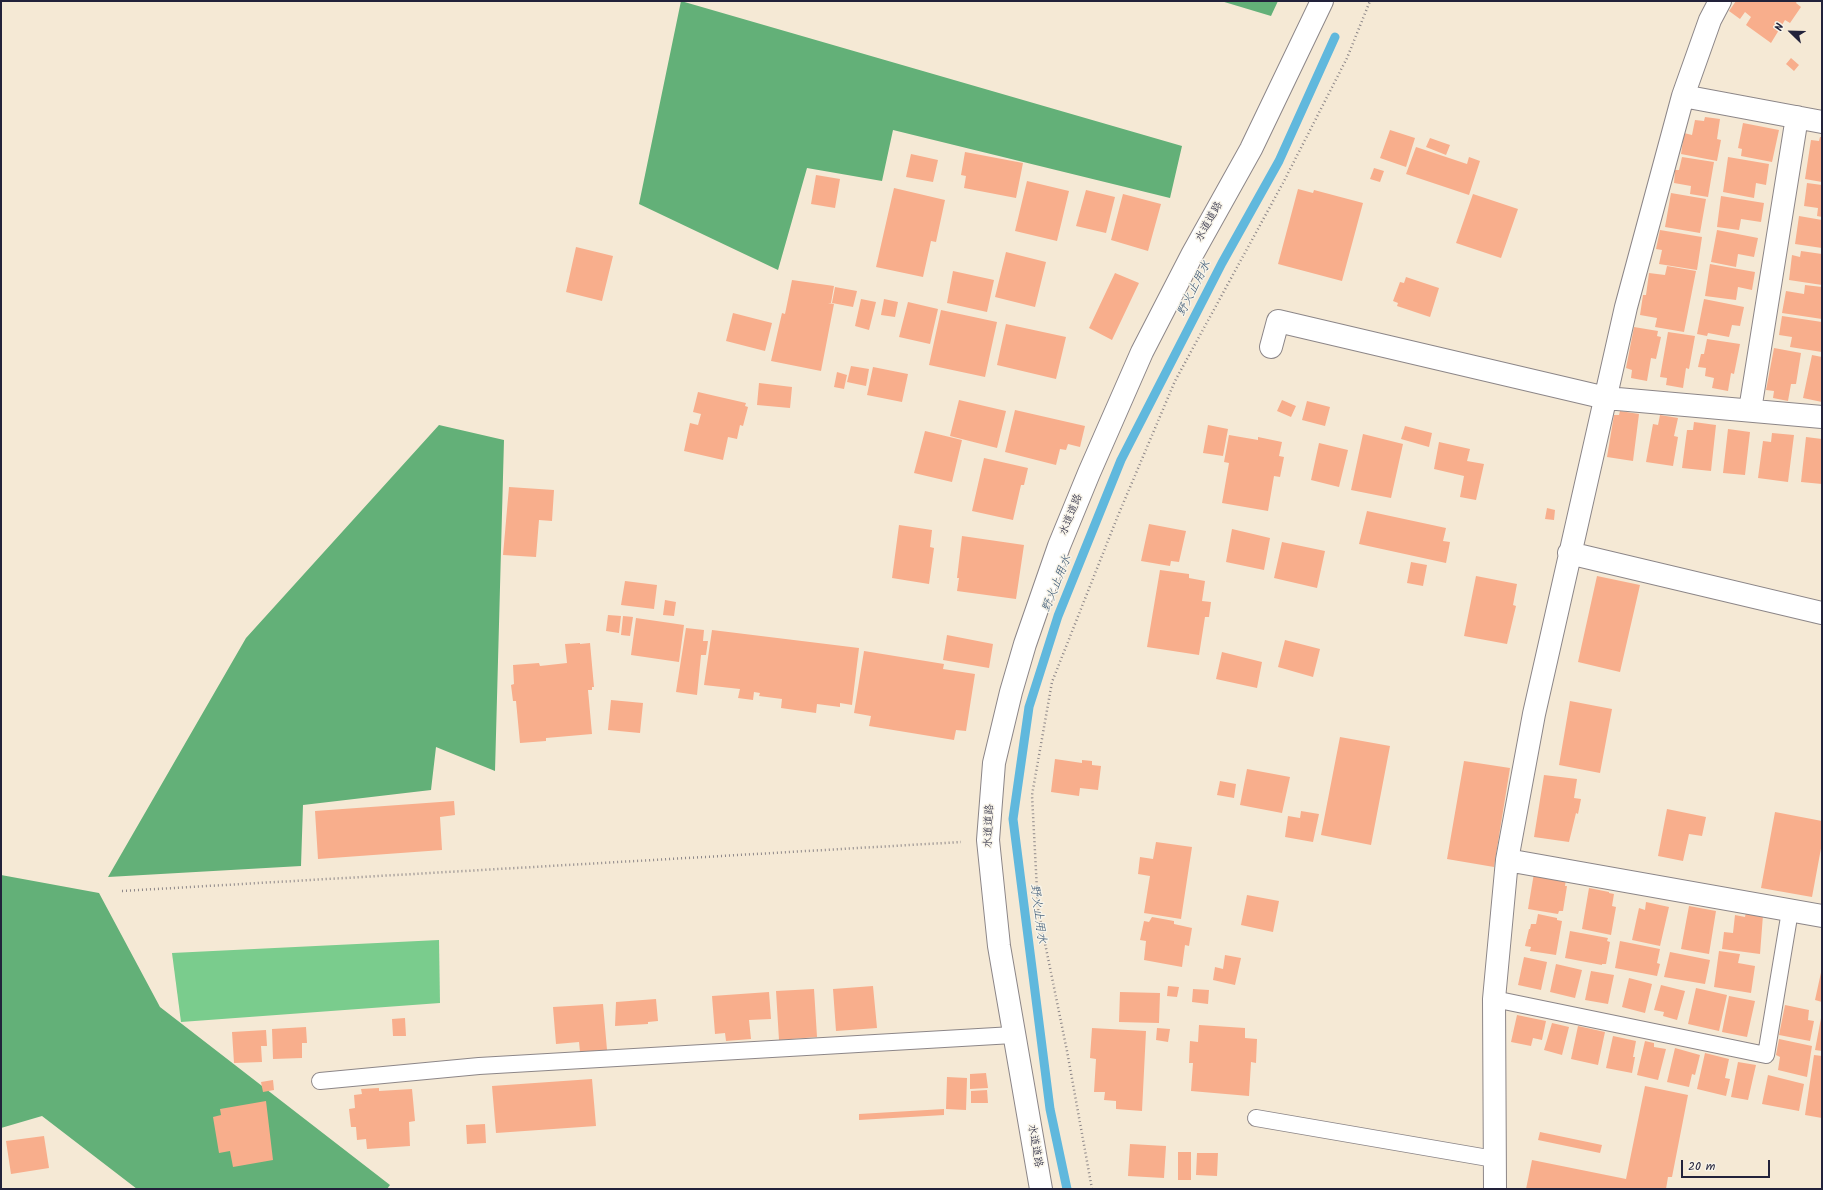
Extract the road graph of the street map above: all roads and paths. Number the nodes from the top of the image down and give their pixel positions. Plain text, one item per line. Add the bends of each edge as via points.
1 (1322, 1) edge
2 (1370, 1) edge
3 (1720, 1) edge
4 (1684, 96) junction
5 (1797, 117) junction
6 (1822, 122) edge
7 (1272, 347) dead end
8 (1606, 398) junction
9 (1750, 410) junction
10 (1822, 417) edge
11 (1570, 553) junction
12 (1822, 614) edge
13 (988, 840) junction
14 (1507, 860) junction
15 (122, 891) dead end
16 (1790, 911) junction
17 (1822, 916) edge
18 (1494, 999) junction
19 (1013, 1035) junction
20 (320, 1081) dead end
21 (1256, 1118) dead end
22 (1494, 1159) junction
23 (1041, 1189) edge
24 (1092, 1189) edge
25 (1495, 1189) edge

1 - 13 street, 水道道路 via 1251,148 1142,352 1059,546 1011,692 994,763
2 - 24 path via 1347,58 1283,183 1175,381 1052,682 1032,795 1038,909
3 - 4 street via 1710,20
4 - 5 street
4 - 8 street via 1626,306
5 - 6 street
5 - 9 street
7 - 8 street via 1278,321
8 - 9 street
8 - 11 street
9 - 10 street
11 - 12 street
11 - 14 street via 1534,714
13 - 15 path
13 - 19 street, 水道道路 via 999,946
14 - 16 street
14 - 18 street
16 - 17 street
16 - 18 lane via 1766,1054
18 - 22 street
19 - 20 lane via 479,1066
19 - 23 street, 水道道路
21 - 22 lane
22 - 25 street

